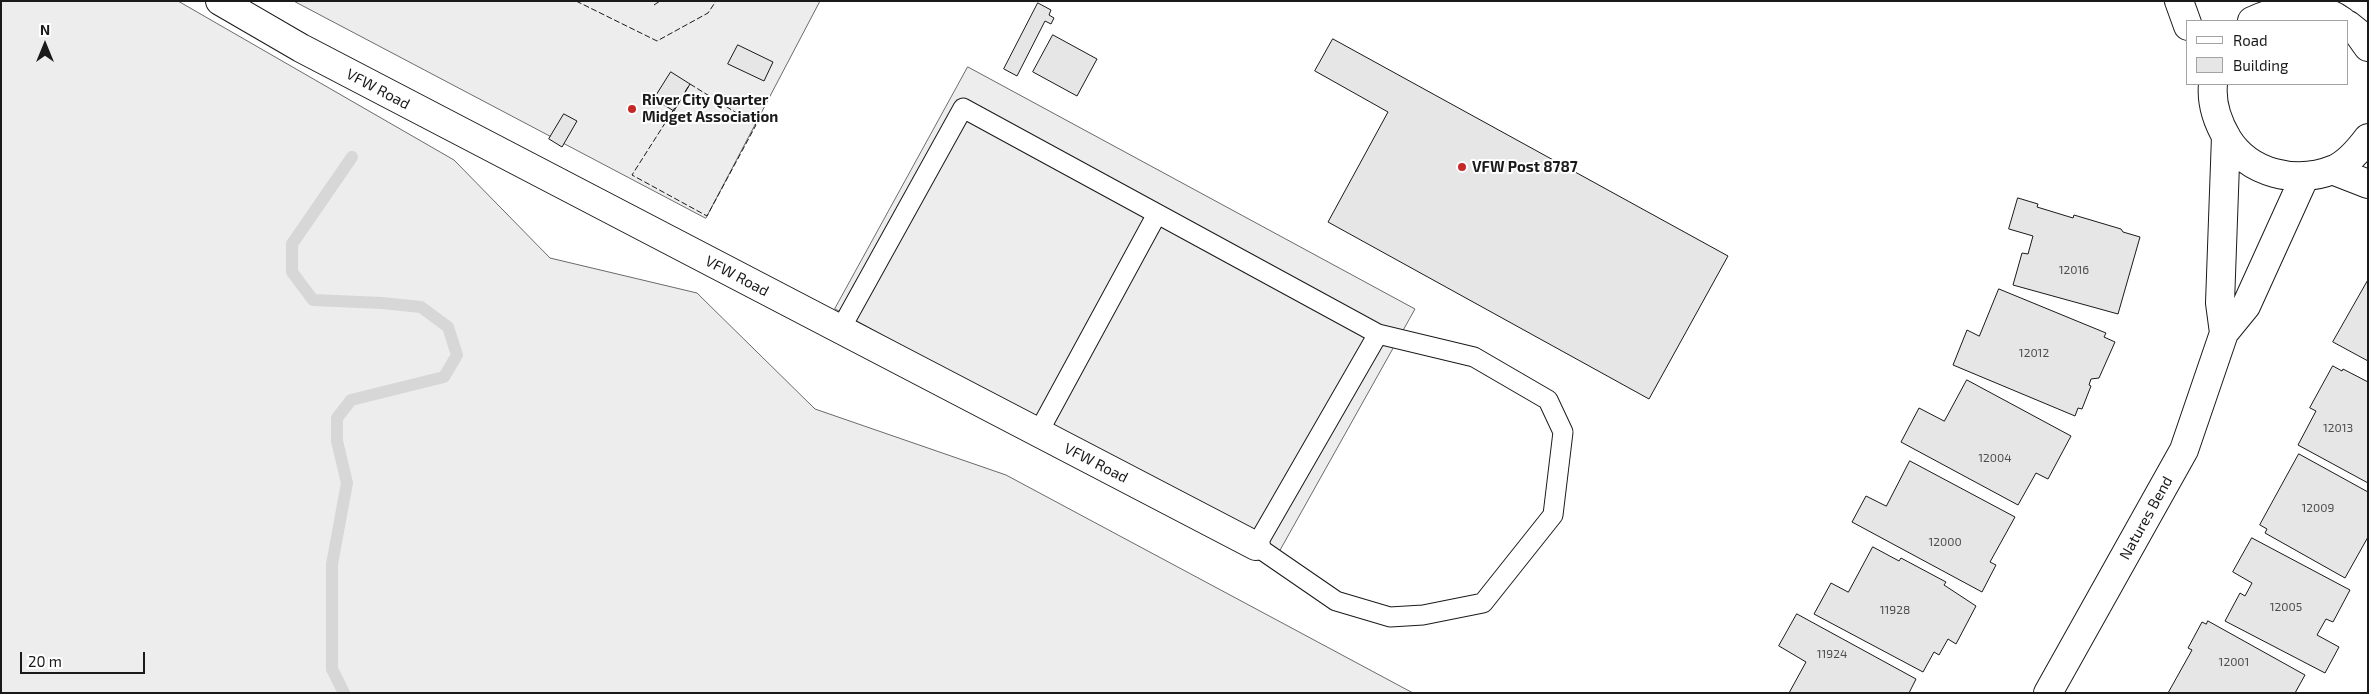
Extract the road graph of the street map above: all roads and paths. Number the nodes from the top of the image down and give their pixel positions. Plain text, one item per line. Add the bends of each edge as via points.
1 (220, 1) edge
2 (2179, 1) edge
3 (2282, 5) edge
4 (2186, 20) edge
5 (2254, 20) edge
6 (2341, 20) edge
7 (2349, 26) edge
8 (2368, 47) edge
9 (2211, 90) edge
10 (2226, 136) junction
11 (2368, 138) edge
12 (2332, 170) junction
13 (2305, 176) junction
14 (2368, 184) edge
15 (1156, 214) junction
16 (840, 330) junction
17 (2224, 333) junction
18 (1378, 334) junction
19 (1038, 433) junction
20 (1256, 546) junction
21 (2048, 693) edge

1 - 16 street, VFW Road via 301,48
2 - 4 street
3 - 5 street
3 - 6 street via 2309,8
7 - 8 street
9 - 10 street via 2218,124
10 - 13 street via 2234,149 2256,167 2284,177
10 - 17 street, Natures Bend via 2220,304
11 - 12 street via 2357,152
12 - 13 street
12 - 14 street
13 - 17 street, Natures Bend via 2246,306
15 - 16 lane via 963,108
15 - 18 lane
15 - 19 lane
16 - 19 street, VFW Road
17 - 21 street, Natures Bend via 2184,450
18 - 20 lane
18 - 20 lane via 1474,357 1548,400 1562,432 1553,515 1483,603 1423,615 1390,617 1336,601
19 - 20 street, VFW Road

